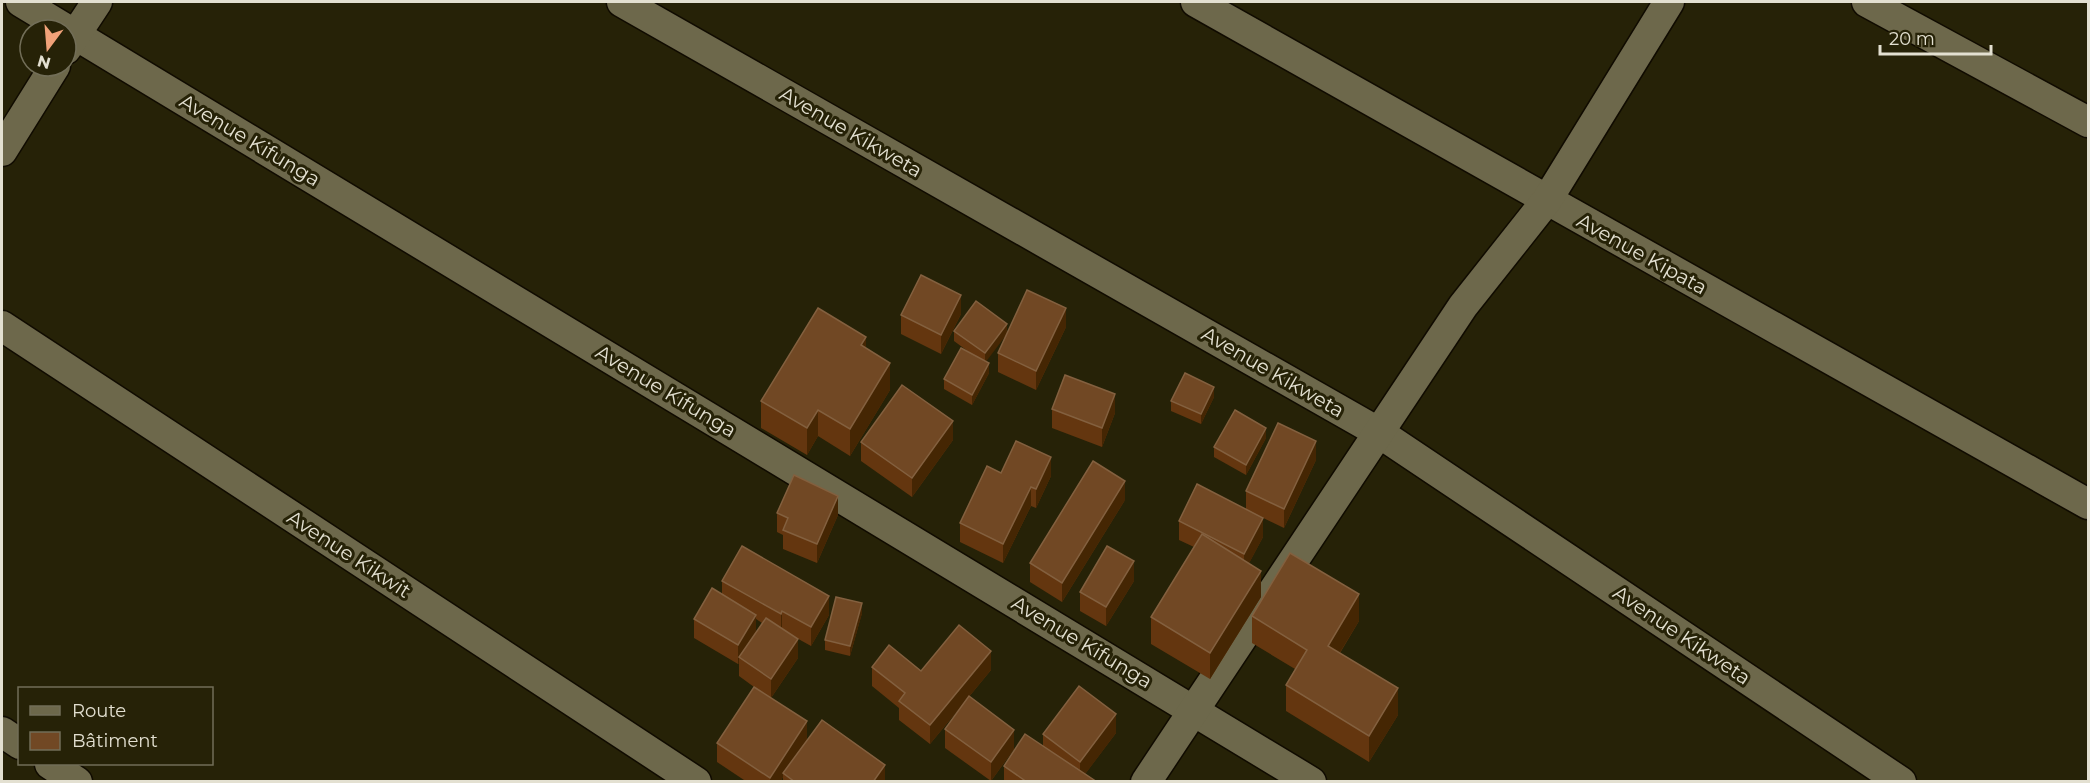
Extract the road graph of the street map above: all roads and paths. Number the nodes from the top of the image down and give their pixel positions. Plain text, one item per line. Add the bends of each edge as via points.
1 (21, 2) edge
2 (97, 2) edge
3 (622, 2) edge
4 (1196, 2) edge
5 (1669, 2) edge
6 (1866, 2) edge
7 (41, 18) edge
8 (78, 31) edge
9 (78, 46) edge
10 (48, 78) edge
11 (2088, 122) edge
12 (2, 151) edge
13 (1547, 200) junction
14 (2, 326) edge
15 (1378, 432) junction
16 (2088, 504) edge
17 (1193, 709) junction
18 (2, 732) edge
19 (18, 743) edge
20 (52, 765) edge
21 (77, 782) edge
22 (696, 782) edge
23 (1146, 782) edge
24 (1311, 782) edge
25 (1901, 782) edge

1 - 7 street, Avenue Kifunga
2 - 8 street
3 - 15 street, Avenue Kikweta
4 - 13 street, Avenue Kipata
5 - 13 street
6 - 11 street
9 - 17 street, Avenue Kifunga
10 - 12 street
13 - 15 street via 1463,306
13 - 16 street, Avenue Kipata
14 - 22 street, Avenue Kikwit
15 - 17 street
15 - 25 street, Avenue Kikweta
17 - 23 street
17 - 24 street, Avenue Kifunga
18 - 19 street
20 - 21 street

